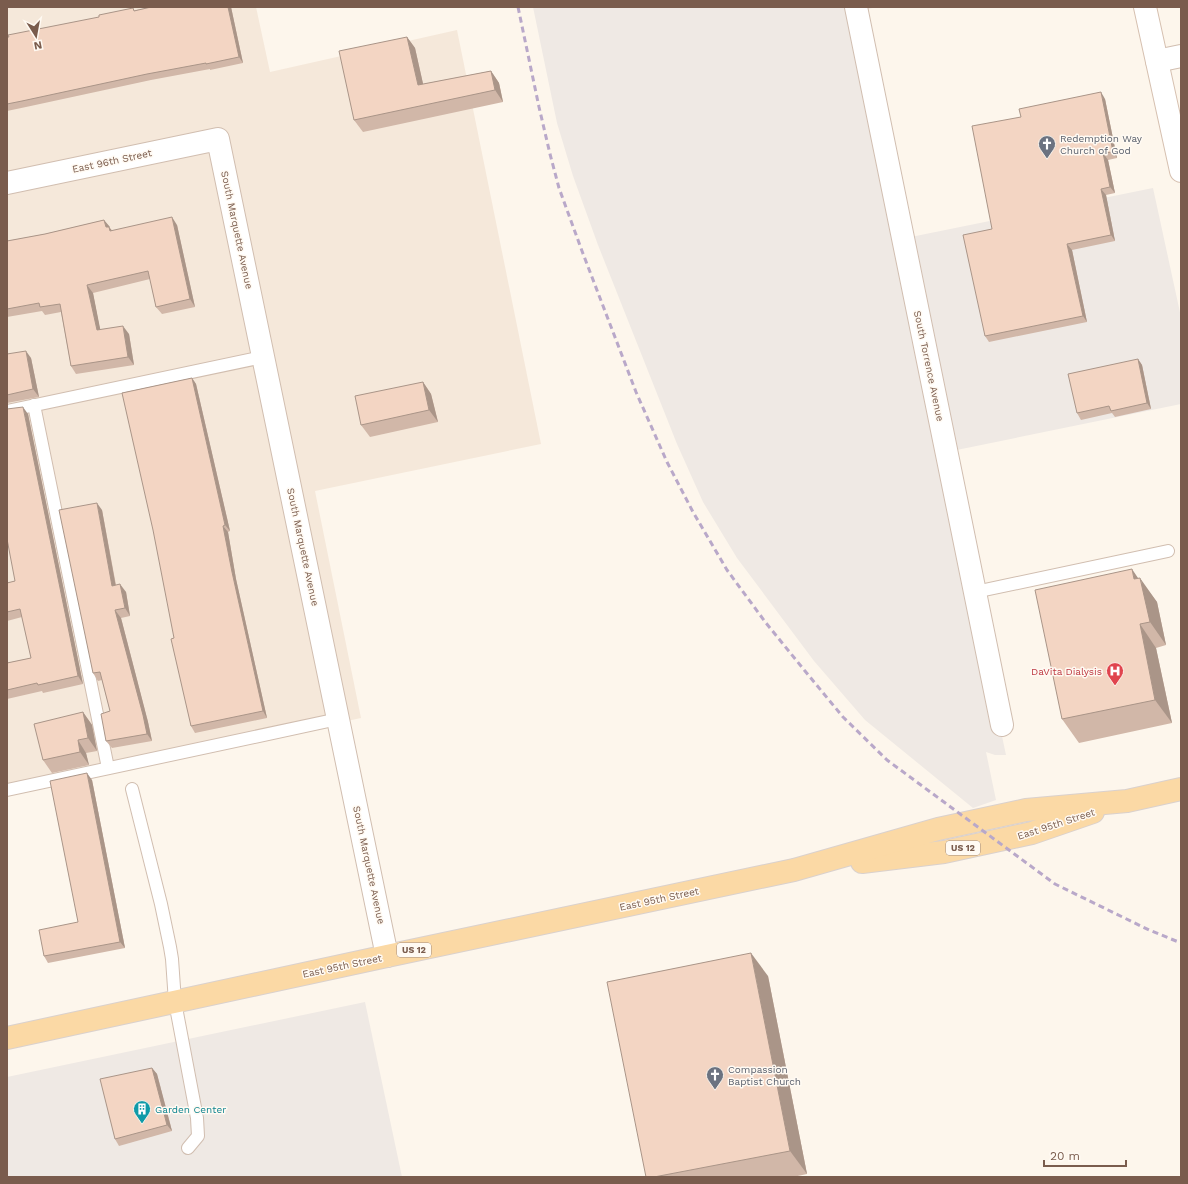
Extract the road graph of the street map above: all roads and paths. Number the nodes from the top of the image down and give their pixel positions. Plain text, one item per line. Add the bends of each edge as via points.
1 (856, 7) edge
2 (1145, 7) edge
3 (1181, 56) edge
4 (1157, 61) junction
5 (218, 139) joint
6 (1181, 171) edge
7 (7, 183) edge
8 (263, 357) junction
9 (34, 405) junction
10 (7, 411) edge
11 (1168, 551) dead end
12 (975, 592) junction
13 (338, 719) junction
14 (1002, 725) dead end
15 (108, 768) junction
16 (132, 789) dead end
17 (1181, 789) edge
18 (7, 790) edge
19 (388, 956) junction
20 (175, 1002) junction
21 (7, 1038) edge
22 (188, 1148) dead end

1 - 12 street, South Torrence Avenue
2 - 4 street
3 - 4 street
4 - 6 street
5 - 7 street, East 96th Street
5 - 8 street, South Marquette Avenue
8 - 9 lane
8 - 13 street, South Marquette Avenue
9 - 10 lane
9 - 15 lane
11 - 12 lane
12 - 14 street, South Torrence Avenue
13 - 15 lane
13 - 19 street, South Marquette Avenue
15 - 18 lane
16 - 20 lane via 170,947
17 - 19 main road, East 95th Street / US 12 via 1127,801 1032,833 944,852 794,870
19 - 20 main road, East 95th Street / US 12
20 - 21 main road, East 95th Street / US 12
20 - 22 lane via 197,1118 198,1136

